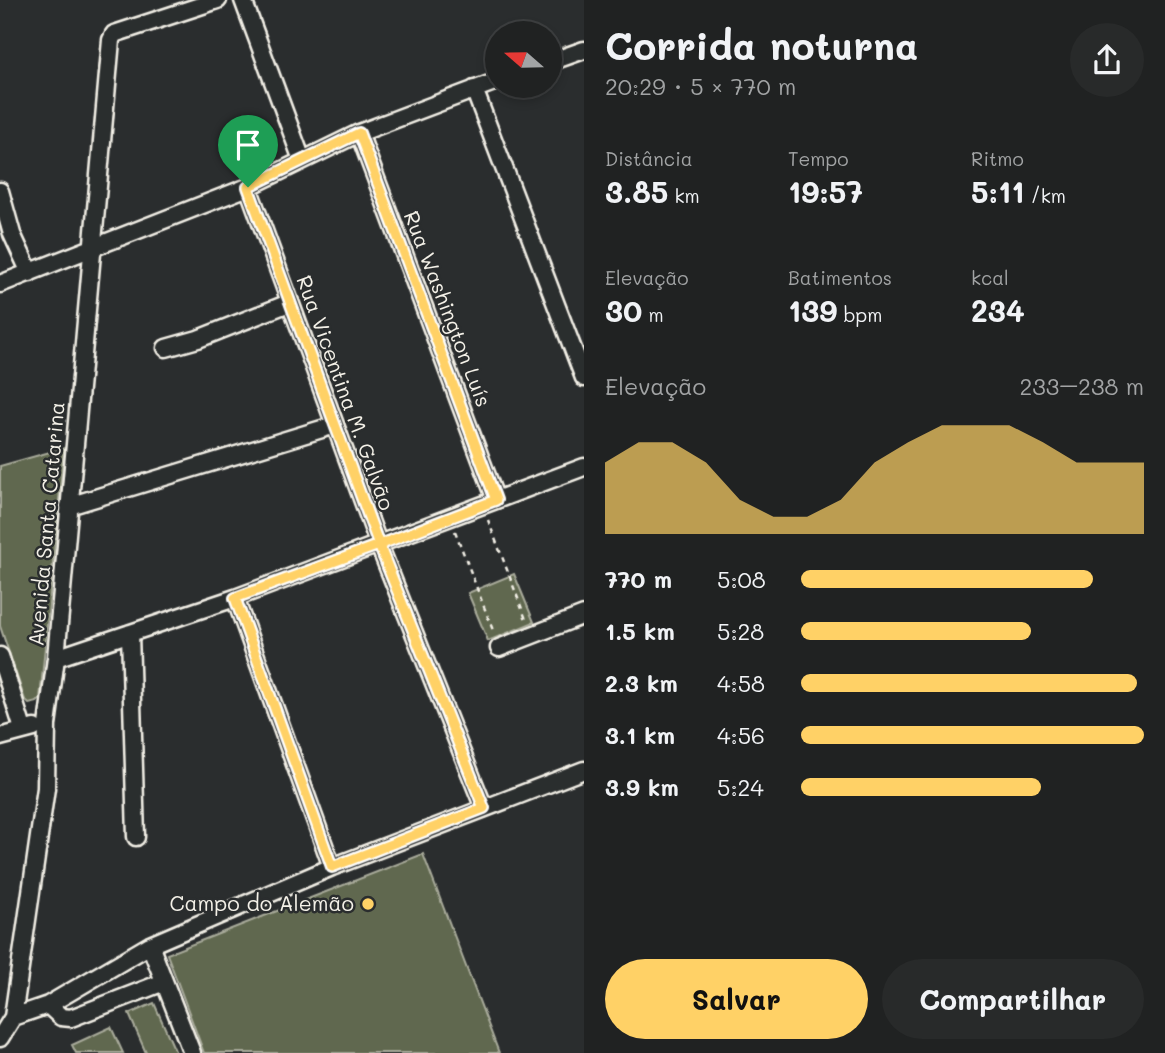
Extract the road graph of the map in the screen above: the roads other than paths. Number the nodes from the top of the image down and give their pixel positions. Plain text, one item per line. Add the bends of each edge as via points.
1 (218, 0) edge
2 (243, 0) edge
3 (584, 50) edge
4 (562, 58) edge
5 (485, 85) edge
6 (474, 89) junction
7 (359, 133) junction
8 (302, 160) junction
9 (248, 187) junction
10 (0, 191) edge
11 (93, 246) junction
12 (30, 273) junction
13 (0, 284) edge
14 (289, 303) junction
15 (166, 348) dead end
16 (584, 378) edge
17 (335, 425) junction
18 (584, 467) edge
19 (489, 503) junction
20 (69, 506) junction
21 (379, 545) junction
22 (235, 598) junction
23 (584, 615) edge
24 (130, 633) junction
25 (499, 648) road end
26 (0, 656) edge
27 (56, 658) junction
28 (47, 725) junction
29 (23, 729) junction
30 (0, 737) edge
31 (584, 770) edge
32 (484, 808) junction
33 (136, 837) dead end
34 (332, 867) junction
35 (150, 945) junction
36 (164, 982) junction
37 (48, 1005) junction
38 (13, 1017) junction
39 (0, 1038) edge
40 (192, 1053) edge

1 - 11 street, Avenida Santa Catarina via 114,34
2 - 8 street
3 - 4 street
5 - 6 street
6 - 7 street
6 - 16 street
7 - 8 street
7 - 19 street, Rua Washington Luís
8 - 9 street
9 - 11 street
9 - 14 street, Rua Vicentina M. Galvão
10 - 12 street via 12,234
11 - 12 street
11 - 20 street, Avenida Santa Catarina
12 - 13 street
14 - 15 street
14 - 17 street, Rua Vicentina M. Galvão
17 - 20 street
17 - 21 street, Rua Vicentina M. Galvão
18 - 19 street
19 - 21 street
20 - 27 street, Avenida Santa Catarina
21 - 22 street
21 - 32 street, Rua Vicentina M. Galvão
22 - 24 street
22 - 34 street
23 - 25 street
24 - 27 street
24 - 33 street
26 - 29 street
27 - 28 street, Avenida Santa Catarina
28 - 29 street
28 - 38 street, Avenida Santa Catarina via 46,788
29 - 30 street
31 - 32 street
32 - 34 street
34 - 35 street
35 - 36 street
35 - 37 street
36 - 37 street via 71,1018 61,1017
36 - 40 street
37 - 38 street
38 - 39 street

